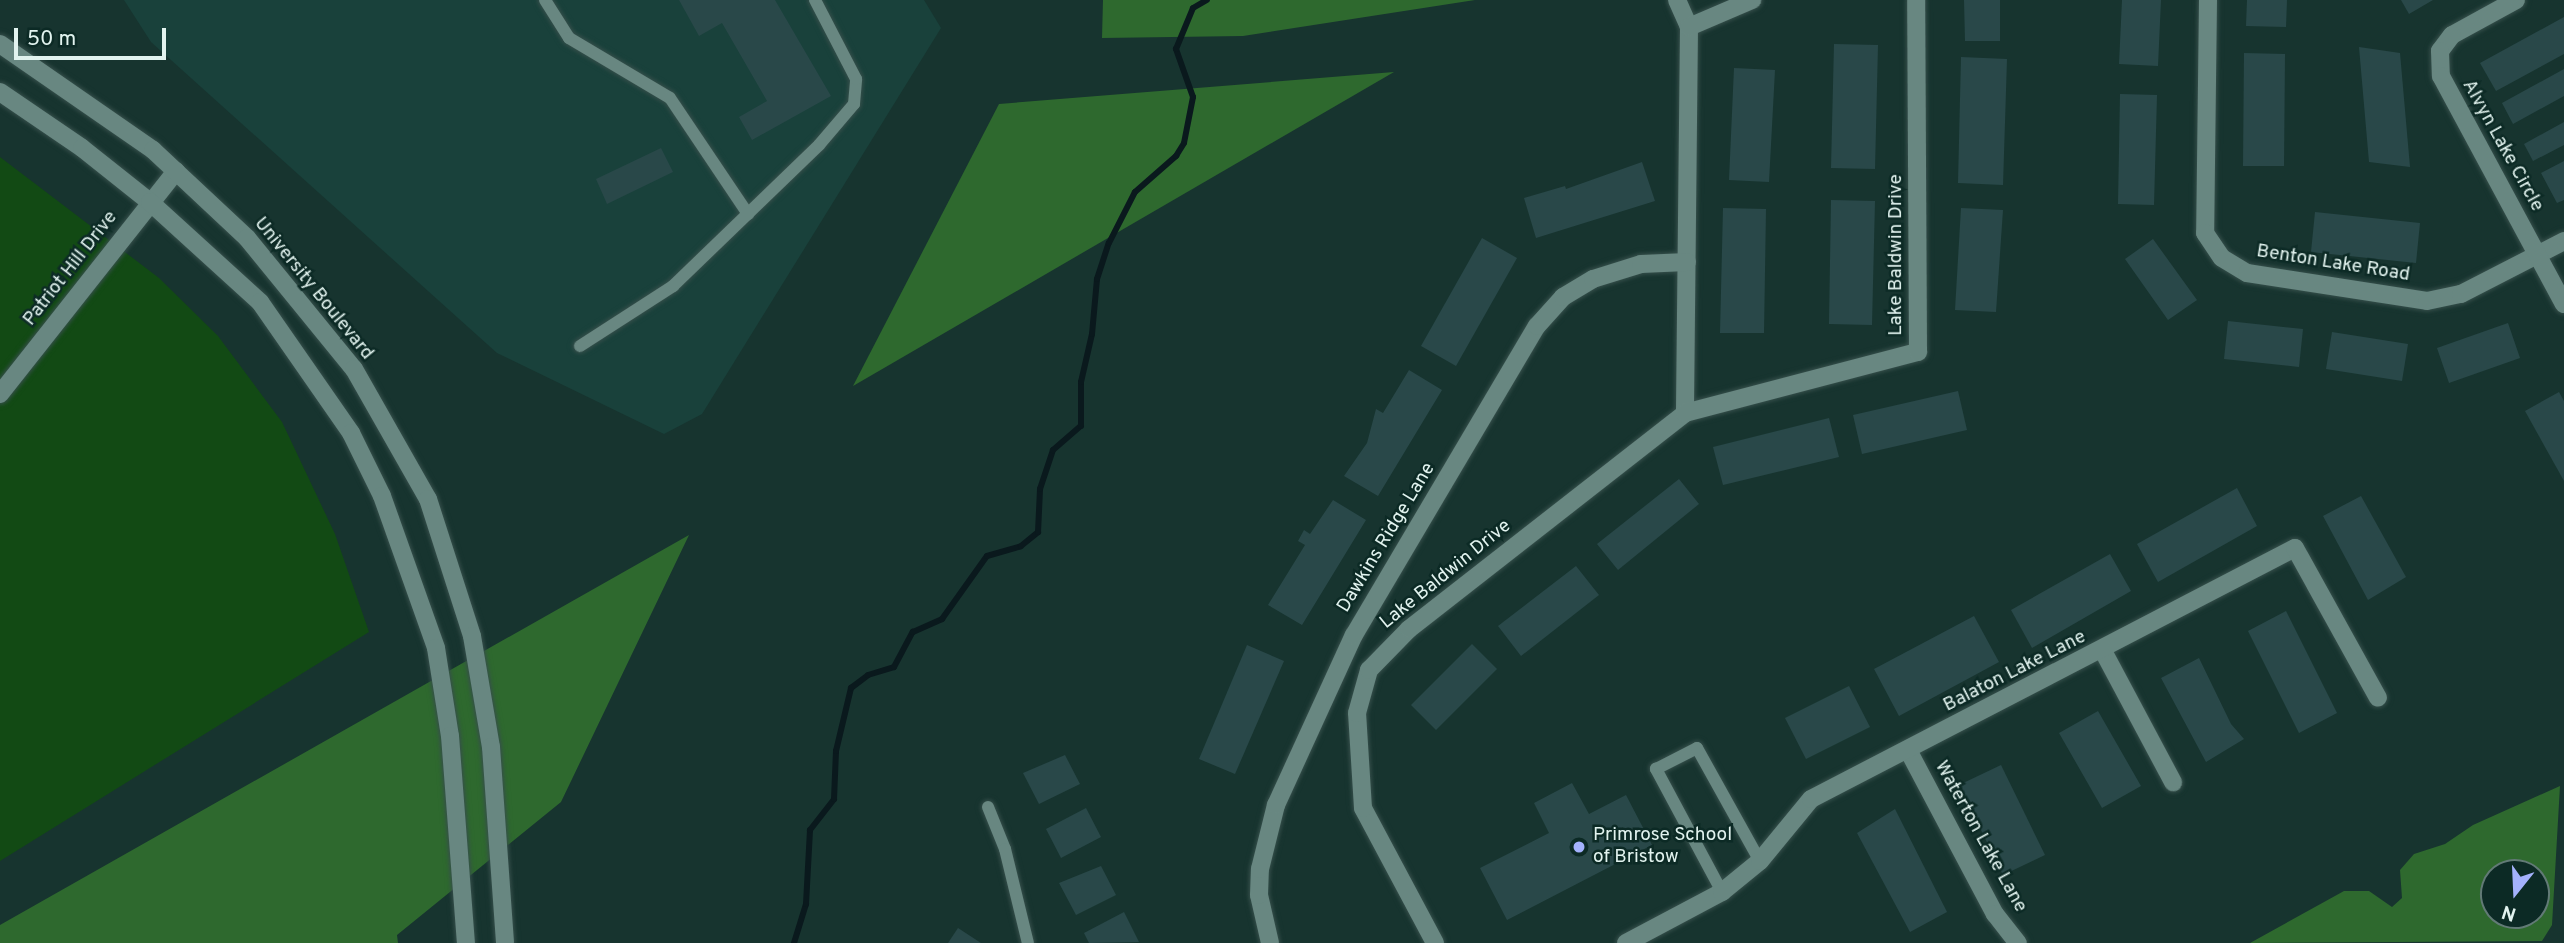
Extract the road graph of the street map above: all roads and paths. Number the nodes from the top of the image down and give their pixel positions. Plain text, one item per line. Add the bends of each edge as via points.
1 (545, 0) edge
2 (815, 0) edge
3 (1677, 0) edge
4 (1752, 0) edge
5 (1916, 0) edge
6 (2208, 0) edge
7 (2516, 0) edge
8 (1689, 27) junction
9 (0, 44) edge
10 (0, 92) edge
11 (176, 171) junction
12 (150, 202) junction
13 (748, 214) junction
14 (2564, 241) edge
15 (2538, 255) junction
16 (1687, 262) junction
17 (2564, 304) edge
18 (580, 346) dead end
19 (0, 394) edge
20 (1685, 413) junction
21 (2103, 650) junction
22 (2378, 698) dead end
23 (1908, 750) junction
24 (2173, 782) dead end
25 (988, 807) dead end
26 (1760, 861) junction
27 (1722, 892) junction
28 (466, 943) edge
29 (505, 943) edge
30 (1028, 943) edge
31 (1270, 943) edge
32 (1436, 943) edge
33 (1626, 943) edge
34 (2018, 943) edge

1 - 13 lane via 569,38 670,98
2 - 13 lane via 856,79 854,104
3 - 8 street
4 - 8 street
5 - 20 street, Lake Baldwin Drive via 1918,352
6 - 15 street, Benton Lake Road via 2205,233 2222,258 2247,273 2427,301 2461,294
7 - 15 street, Alvyn Lake Circle via 2452,36 2440,51 2441,76
8 - 16 street
9 - 11 street, University Boulevard via 153,150
10 - 12 street
11 - 12 street, Patriot Hill Drive
11 - 29 street, University Boulevard via 247,238 354,369 428,499 472,636 485,710
12 - 19 street, Patriot Hill Drive
12 - 28 street via 260,302 351,433 382,496 436,648 450,736
13 - 18 lane via 673,286
14 - 15 street, Benton Lake Road
15 - 17 street, Alvyn Lake Circle
16 - 20 street
16 - 31 street, Dawkins Ridge Lane via 1641,264 1593,279 1563,297 1537,326 1354,635 1276,805 1260,869 1259,895
20 - 32 street, Lake Baldwin Drive via 1409,629 1376,661 1363,682 1357,713 1363,808
21 - 22 street, Balaton Lake Lane via 2295,548
21 - 23 street, Balaton Lake Lane
21 - 24 street
23 - 26 street, Balaton Lake Lane via 1811,799
23 - 34 street, Waterton Lake Lane via 1995,914
25 - 30 lane via 1005,849
26 - 27 street, Balaton Lake Lane
26 - 27 lane via 1697,748 1656,769
27 - 33 street, Balaton Lake Lane

